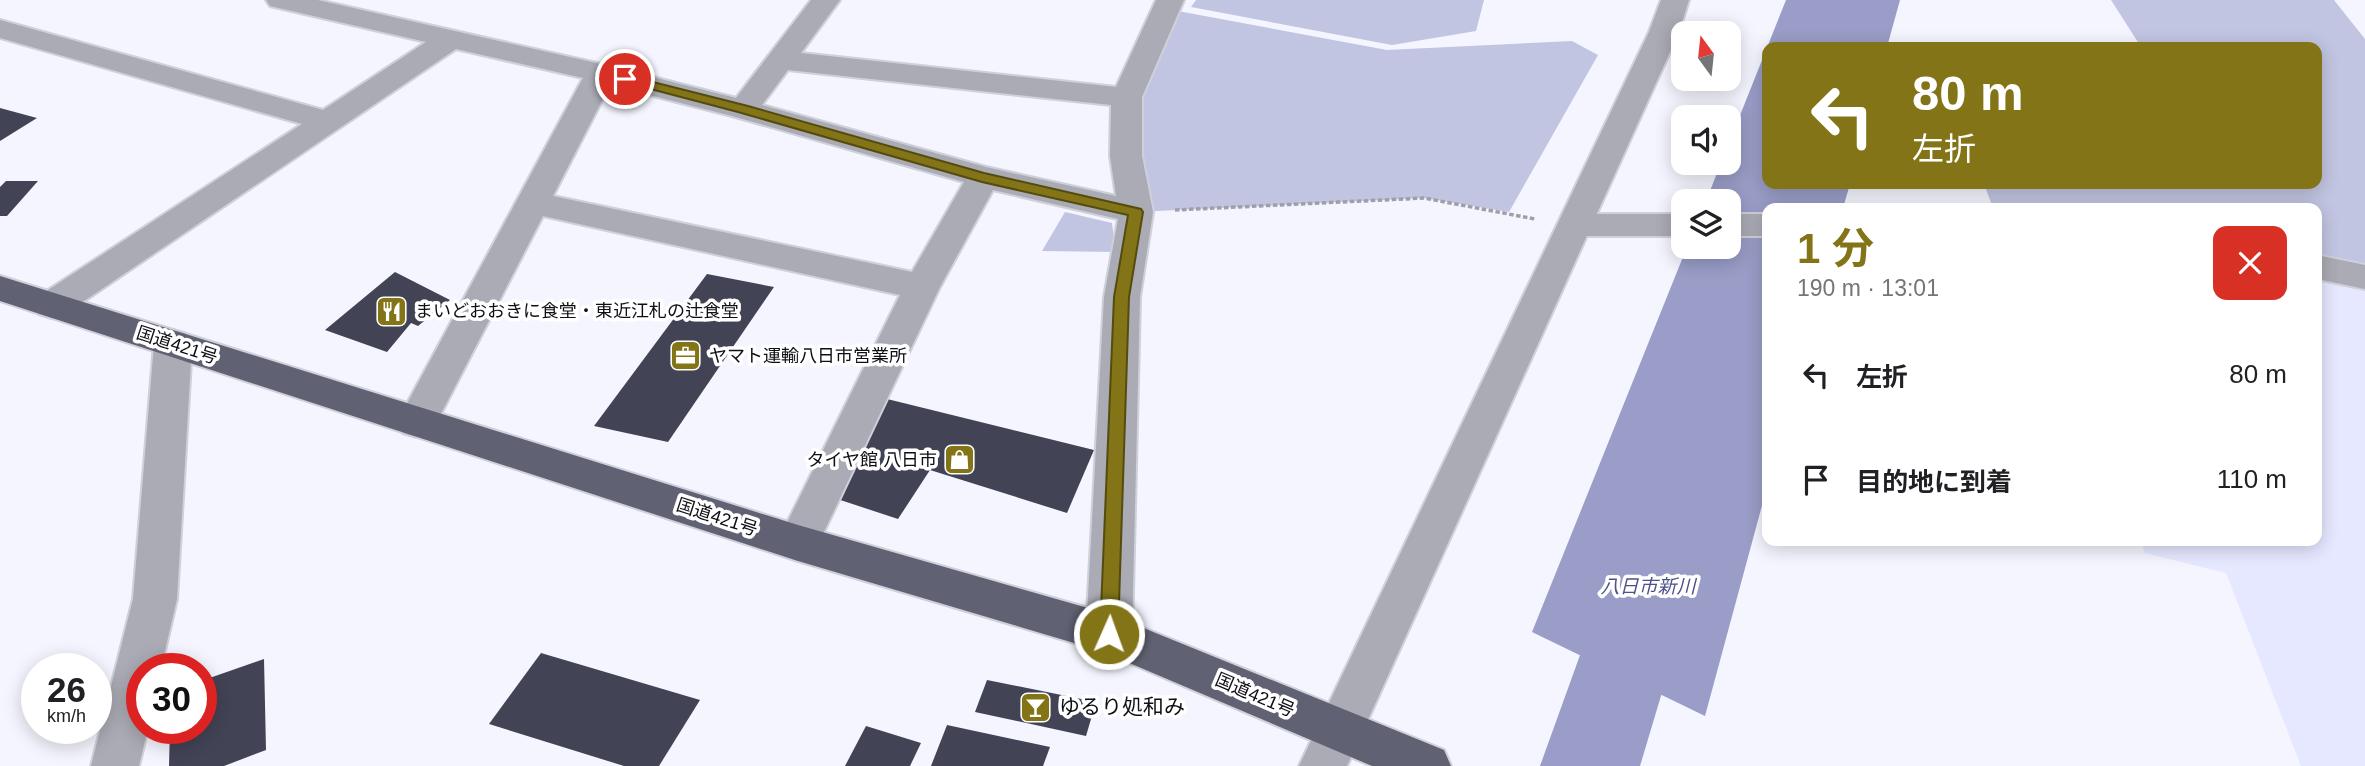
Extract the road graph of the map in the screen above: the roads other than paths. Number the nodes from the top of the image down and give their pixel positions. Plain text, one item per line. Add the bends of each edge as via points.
1 (280, 0) edge
2 (826, 0) edge
3 (1170, 0) edge
4 (1675, 0) edge
5 (0, 29) edge
6 (451, 39) junction
7 (779, 60) junction
8 (601, 73) junction
9 (1127, 97) junction
10 (743, 109) junction
11 (328, 121) junction
12 (982, 177) junction
13 (533, 203) junction
14 (1136, 212) junction
15 (1576, 225) junction
16 (1671, 225) edge
17 (1741, 225) edge
18 (1762, 225) edge
19 (2322, 268) edge
20 (2365, 277) edge
21 (922, 287) junction
22 (0, 288) edge
23 (52, 305) junction
24 (173, 344) junction
25 (417, 422) junction
26 (798, 543) junction
27 (1109, 634) junction
28 (1331, 748) edge
29 (115, 766) edge
30 (1427, 766) edge

1 - 6 street
2 - 7 street
3 - 9 street
4 - 15 street
5 - 11 street
6 - 8 street
6 - 11 street
7 - 9 street
7 - 10 street
8 - 10 street
8 - 13 street
9 - 14 street via 1126,156
10 - 12 street
11 - 23 street
12 - 14 street
12 - 21 street
13 - 21 street
13 - 25 street
14 - 27 street via 1122,297
15 - 16 street
15 - 28 street
17 - 18 street
19 - 20 street
21 - 26 street
22 - 23 highway, 国道421号
23 - 24 highway, 国道421号
24 - 25 highway, 国道421号
24 - 29 street via 155,599
25 - 26 highway, 国道421号
26 - 27 highway, 国道421号
27 - 28 highway, 国道421号
28 - 30 highway, 国道421号

